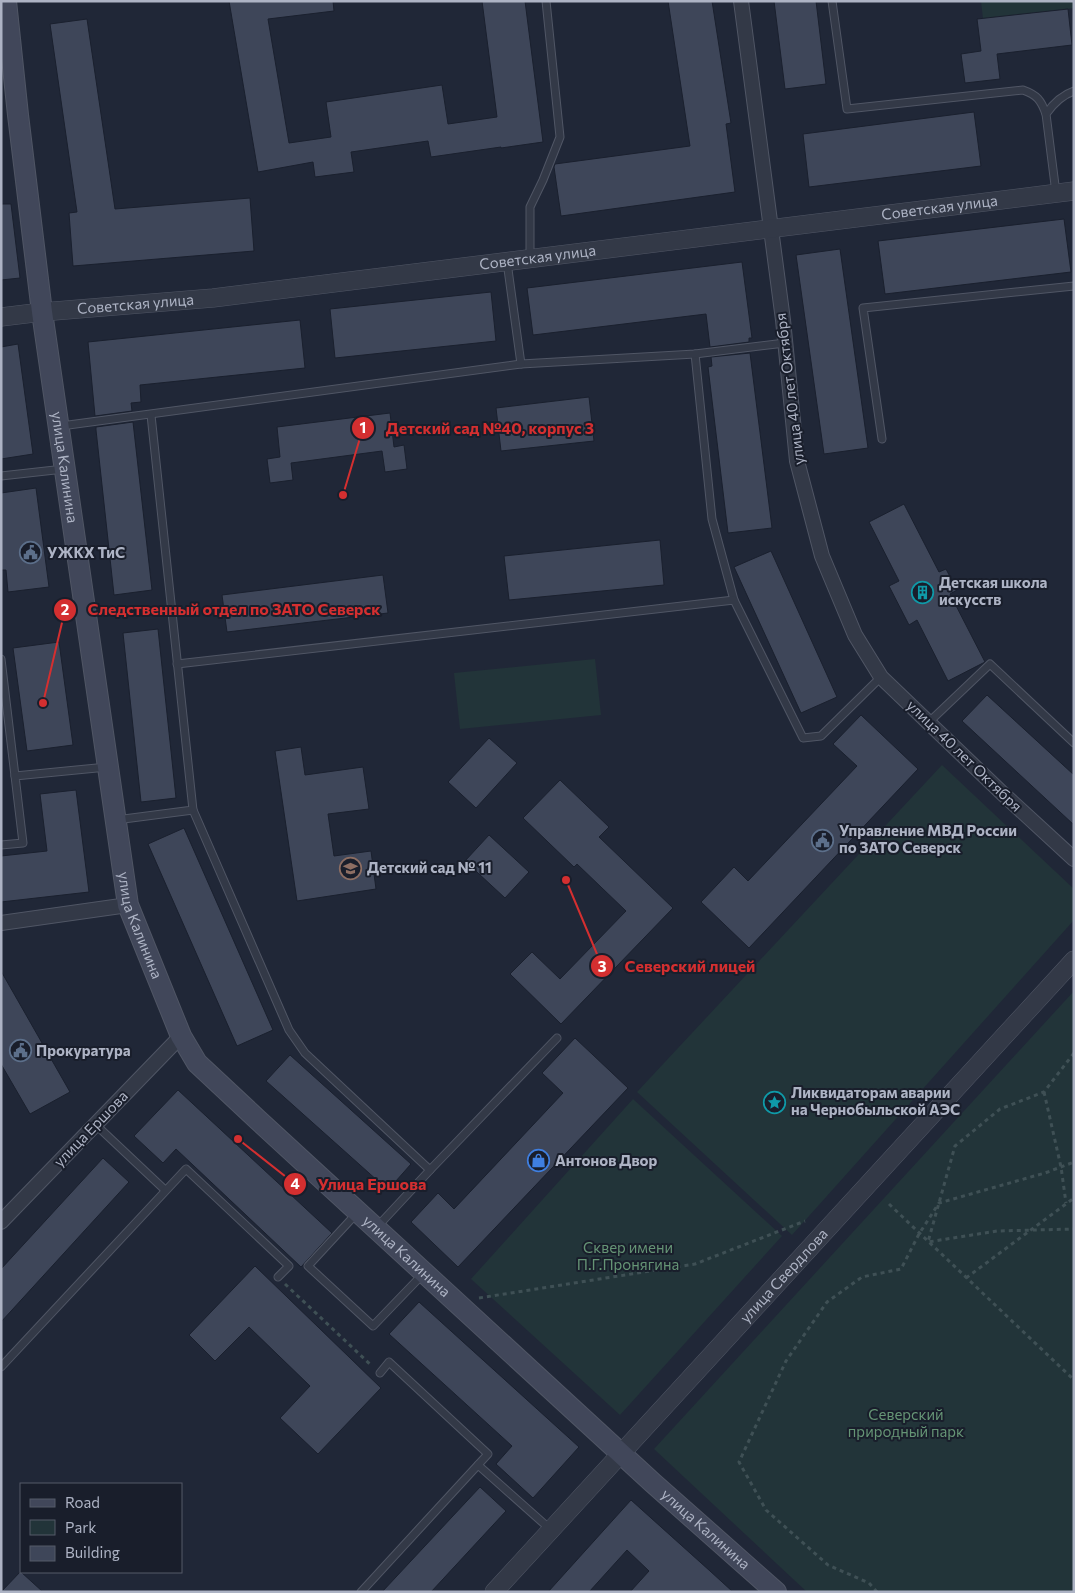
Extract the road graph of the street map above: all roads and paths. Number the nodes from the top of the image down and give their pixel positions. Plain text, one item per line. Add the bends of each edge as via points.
1 (6, 1) edge
2 (546, 1) edge
3 (741, 1) edge
4 (832, 1) edge
5 (1074, 91) edge
6 (1046, 114) junction
7 (1065, 193) edge
8 (771, 229) junction
9 (530, 259) junction
10 (507, 262) junction
11 (1074, 286) edge
12 (42, 312) junction
13 (1, 317) edge
14 (785, 343) junction
15 (695, 354) junction
16 (521, 364) junction
17 (151, 415) junction
18 (58, 426) junction
19 (882, 439) dead end
20 (64, 469) junction
21 (1, 476) edge
22 (734, 600) junction
23 (1, 659) edge
24 (177, 664) junction
25 (881, 677) junction
26 (928, 723) junction
27 (1074, 743) edge
28 (108, 767) junction
29 (15, 776) junction
30 (193, 810) junction
31 (115, 820) junction
32 (1, 845) edge
33 (1074, 859) edge
34 (128, 905) junction
35 (1, 922) edge
36 (1074, 960) edge
37 (181, 1036) junction
38 (557, 1038) dead end
39 (1074, 1053) edge
40 (1044, 1092) junction
41 (95, 1124) junction
42 (1074, 1162) edge
43 (1060, 1167) junction
44 (430, 1170) junction
45 (165, 1190) junction
46 (1074, 1198) edge
47 (939, 1203) junction
48 (889, 1204) dead end
49 (1066, 1204) junction
50 (357, 1213) junction
51 (805, 1221) dead end
52 (1, 1222) edge
53 (375, 1229) junction
54 (1074, 1229) edge
55 (1030, 1230) junction
56 (920, 1234) junction
57 (928, 1242) junction
58 (423, 1274) junction
59 (278, 1278) joint
60 (966, 1278) junction
61 (479, 1298) dead end
62 (1, 1367) edge
63 (380, 1373) joint
64 (1074, 1380) edge
65 (621, 1454) junction
66 (478, 1465) junction
67 (550, 1529) junction
68 (361, 1592) edge
69 (494, 1592) edge
70 (776, 1592) edge
71 (877, 1592) edge

1 - 12 main road, улица Калинина
2 - 9 lane via 560,137 530,207
3 - 8 street, улица 40 лет Октября
4 - 6 lane via 846,110 1023,90 1042,102
5 - 6 lane via 1060,99
6 - 7 lane
7 - 8 street, Советская улица
8 - 9 street, Советская улица
8 - 14 street, улица 40 лет Октября
9 - 10 street, Советская улица
10 - 12 street, Советская улица via 213,298
10 - 16 lane
11 - 19 lane via 863,308
12 - 13 street, Советская улица
12 - 18 main road, улица Калинина
14 - 15 lane
14 - 25 street, улица 40 лет Октября via 797,461 822,556 855,635
15 - 16 lane
15 - 22 lane via 712,519
16 - 17 lane
17 - 18 lane
17 - 24 lane
18 - 20 main road, улица Калинина
20 - 21 lane
20 - 28 main road, улица Калинина
22 - 24 lane
22 - 25 lane via 803,738 821,736
23 - 29 lane
24 - 30 lane
25 - 26 street, улица 40 лет Октября
26 - 27 lane via 990,664
26 - 33 street, улица 40 лет Октября
28 - 29 lane
28 - 31 main road, улица Калинина
29 - 32 lane via 23,843
30 - 31 lane
30 - 44 lane via 289,1030 305,1053
31 - 34 main road, улица Калинина
34 - 35 street
34 - 37 main road, улица Калинина
36 - 65 street, улица Свердлова
37 - 41 street, улица Ершова
37 - 50 main road, улица Калинина via 197,1063
38 - 44 lane
39 - 40 path
40 - 43 path
40 - 47 path via 1000,1109 955,1146
41 - 45 lane
41 - 52 street, улица Ершова
42 - 43 path
43 - 47 path
43 - 49 path
44 - 53 lane
45 - 59 lane via 186,1169 289,1266
45 - 62 lane
46 - 49 path
47 - 56 path
47 - 57 path
48 - 56 path
49 - 55 path
50 - 53 main road, улица Калинина
50 - 58 lane via 308,1266 373,1326
51 - 61 path via 695,1264
53 - 58 main road, улица Калинина
54 - 55 path
55 - 57 path via 997,1231
55 - 60 path
56 - 57 path
56 - 71 path via 901,1269 862,1277 827,1302 786,1361 739,1462 766,1510 828,1565 869,1583
57 - 60 path
58 - 65 main road, улица Калинина
59 - 63 path
60 - 64 path
63 - 66 lane via 389,1362 453,1421 488,1454
65 - 67 street, улица Свердлова
65 - 70 main road, улица Калинина
66 - 67 lane
66 - 68 lane
67 - 69 street, улица Свердлова

